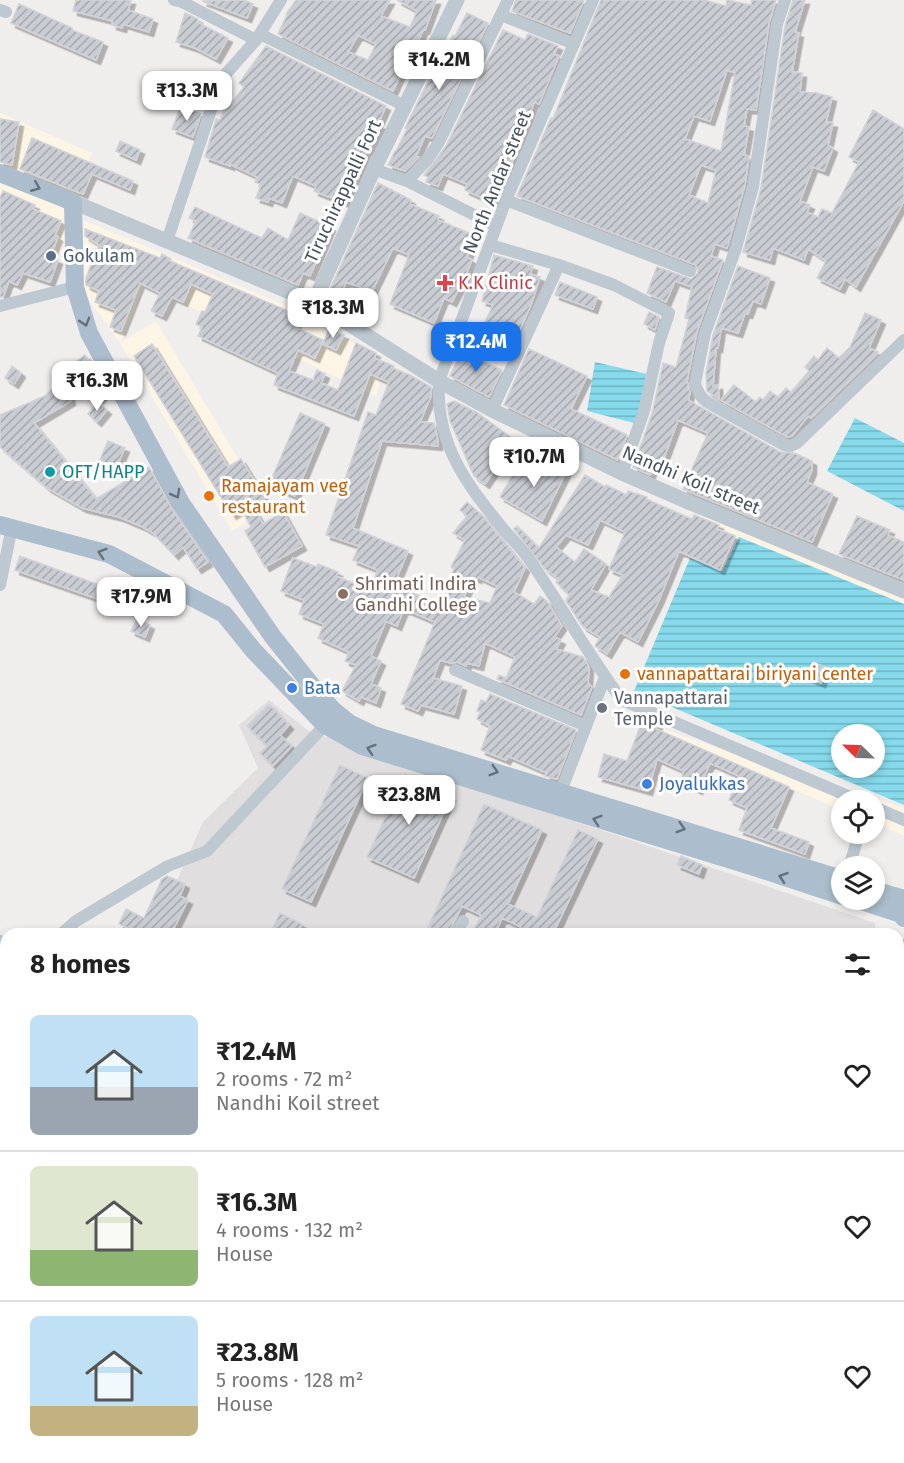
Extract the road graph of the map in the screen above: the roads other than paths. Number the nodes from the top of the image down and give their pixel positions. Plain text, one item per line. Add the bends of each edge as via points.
1 (174, 0) edge
2 (280, 0) edge
3 (457, 0) edge
4 (508, 0) edge
5 (593, 0) edge
6 (785, 0) edge
7 (501, 15) junction
8 (258, 37) junction
9 (574, 44) junction
10 (405, 106) junction
11 (374, 169) junction
12 (0, 172) edge
13 (407, 180) junction
14 (506, 200) junction
15 (73, 202) junction
16 (496, 226) junction
17 (167, 241) junction
18 (490, 245) junction
19 (559, 265) junction
20 (690, 271) dead end
21 (75, 287) junction
22 (314, 302) junction
23 (0, 306) edge
24 (904, 340) edge
25 (439, 381) junction
26 (492, 410) junction
27 (622, 473) junction
28 (6, 526) edge
29 (0, 585) edge
30 (904, 591) edge
31 (273, 637) junction
32 (254, 651) junction
33 (455, 670) dead end
34 (605, 677) junction
35 (325, 725) junction
36 (586, 726) junction
37 (834, 790) edge
38 (561, 791) junction
39 (885, 812) edge
40 (904, 820) edge
41 (831, 876) edge
42 (831, 892) edge
43 (885, 893) edge
44 (904, 899) edge
45 (885, 909) edge
46 (904, 918) edge
47 (463, 921) dead end
48 (68, 928) edge
49 (459, 928) edge

1 - 8 street
2 - 8 street
3 - 10 street, Tiruchirappalli Fort
4 - 7 street
5 - 9 street, North Andar street
6 - 24 street via 777,24 753,187 705,333 696,388 706,402 790,446
7 - 9 street
7 - 13 street via 439,142
8 - 10 street
8 - 17 street via 219,86
9 - 14 street, North Andar street
10 - 11 street, Tiruchirappalli Fort
11 - 13 street
11 - 22 street, Tiruchirappalli Fort
12 -> 15 main road
13 - 16 street
14 - 16 street, North Andar street
14 - 20 street
15 - 17 street, Nandhi Koil street
15 - 21 main road
16 - 18 street, North Andar street
17 - 22 street, Nandhi Koil street
18 - 19 street
18 - 25 street, North Andar street
19 - 26 street
19 - 27 street via 614,285 669,313 658,343 644,411
21 - 23 street
21 -> 31 main road via 89,333 181,503
22 - 25 street, Nandhi Koil street
25 - 26 street, Nandhi Koil street
25 - 34 street, North Andar street via 442,425 460,469 472,490 527,556
26 - 27 street, Nandhi Koil street
27 - 30 street, Nandhi Koil street
28 - 29 street
32 -> 28 main road via 224,614 109,554
31 - 32 main road
31 -> 38 main road via 317,692 349,723 374,735
32 - 35 main road
33 - 36 street
34 - 36 street
34 - 37 street, North Andar street via 622,700
42 -> 35 main road via 362,746
35 - 48 street via 207,851 168,866
36 - 38 street
38 -> 41 main road
39 - 40 street
43 - 44 main road
45 - 46 main road
47 - 49 street

